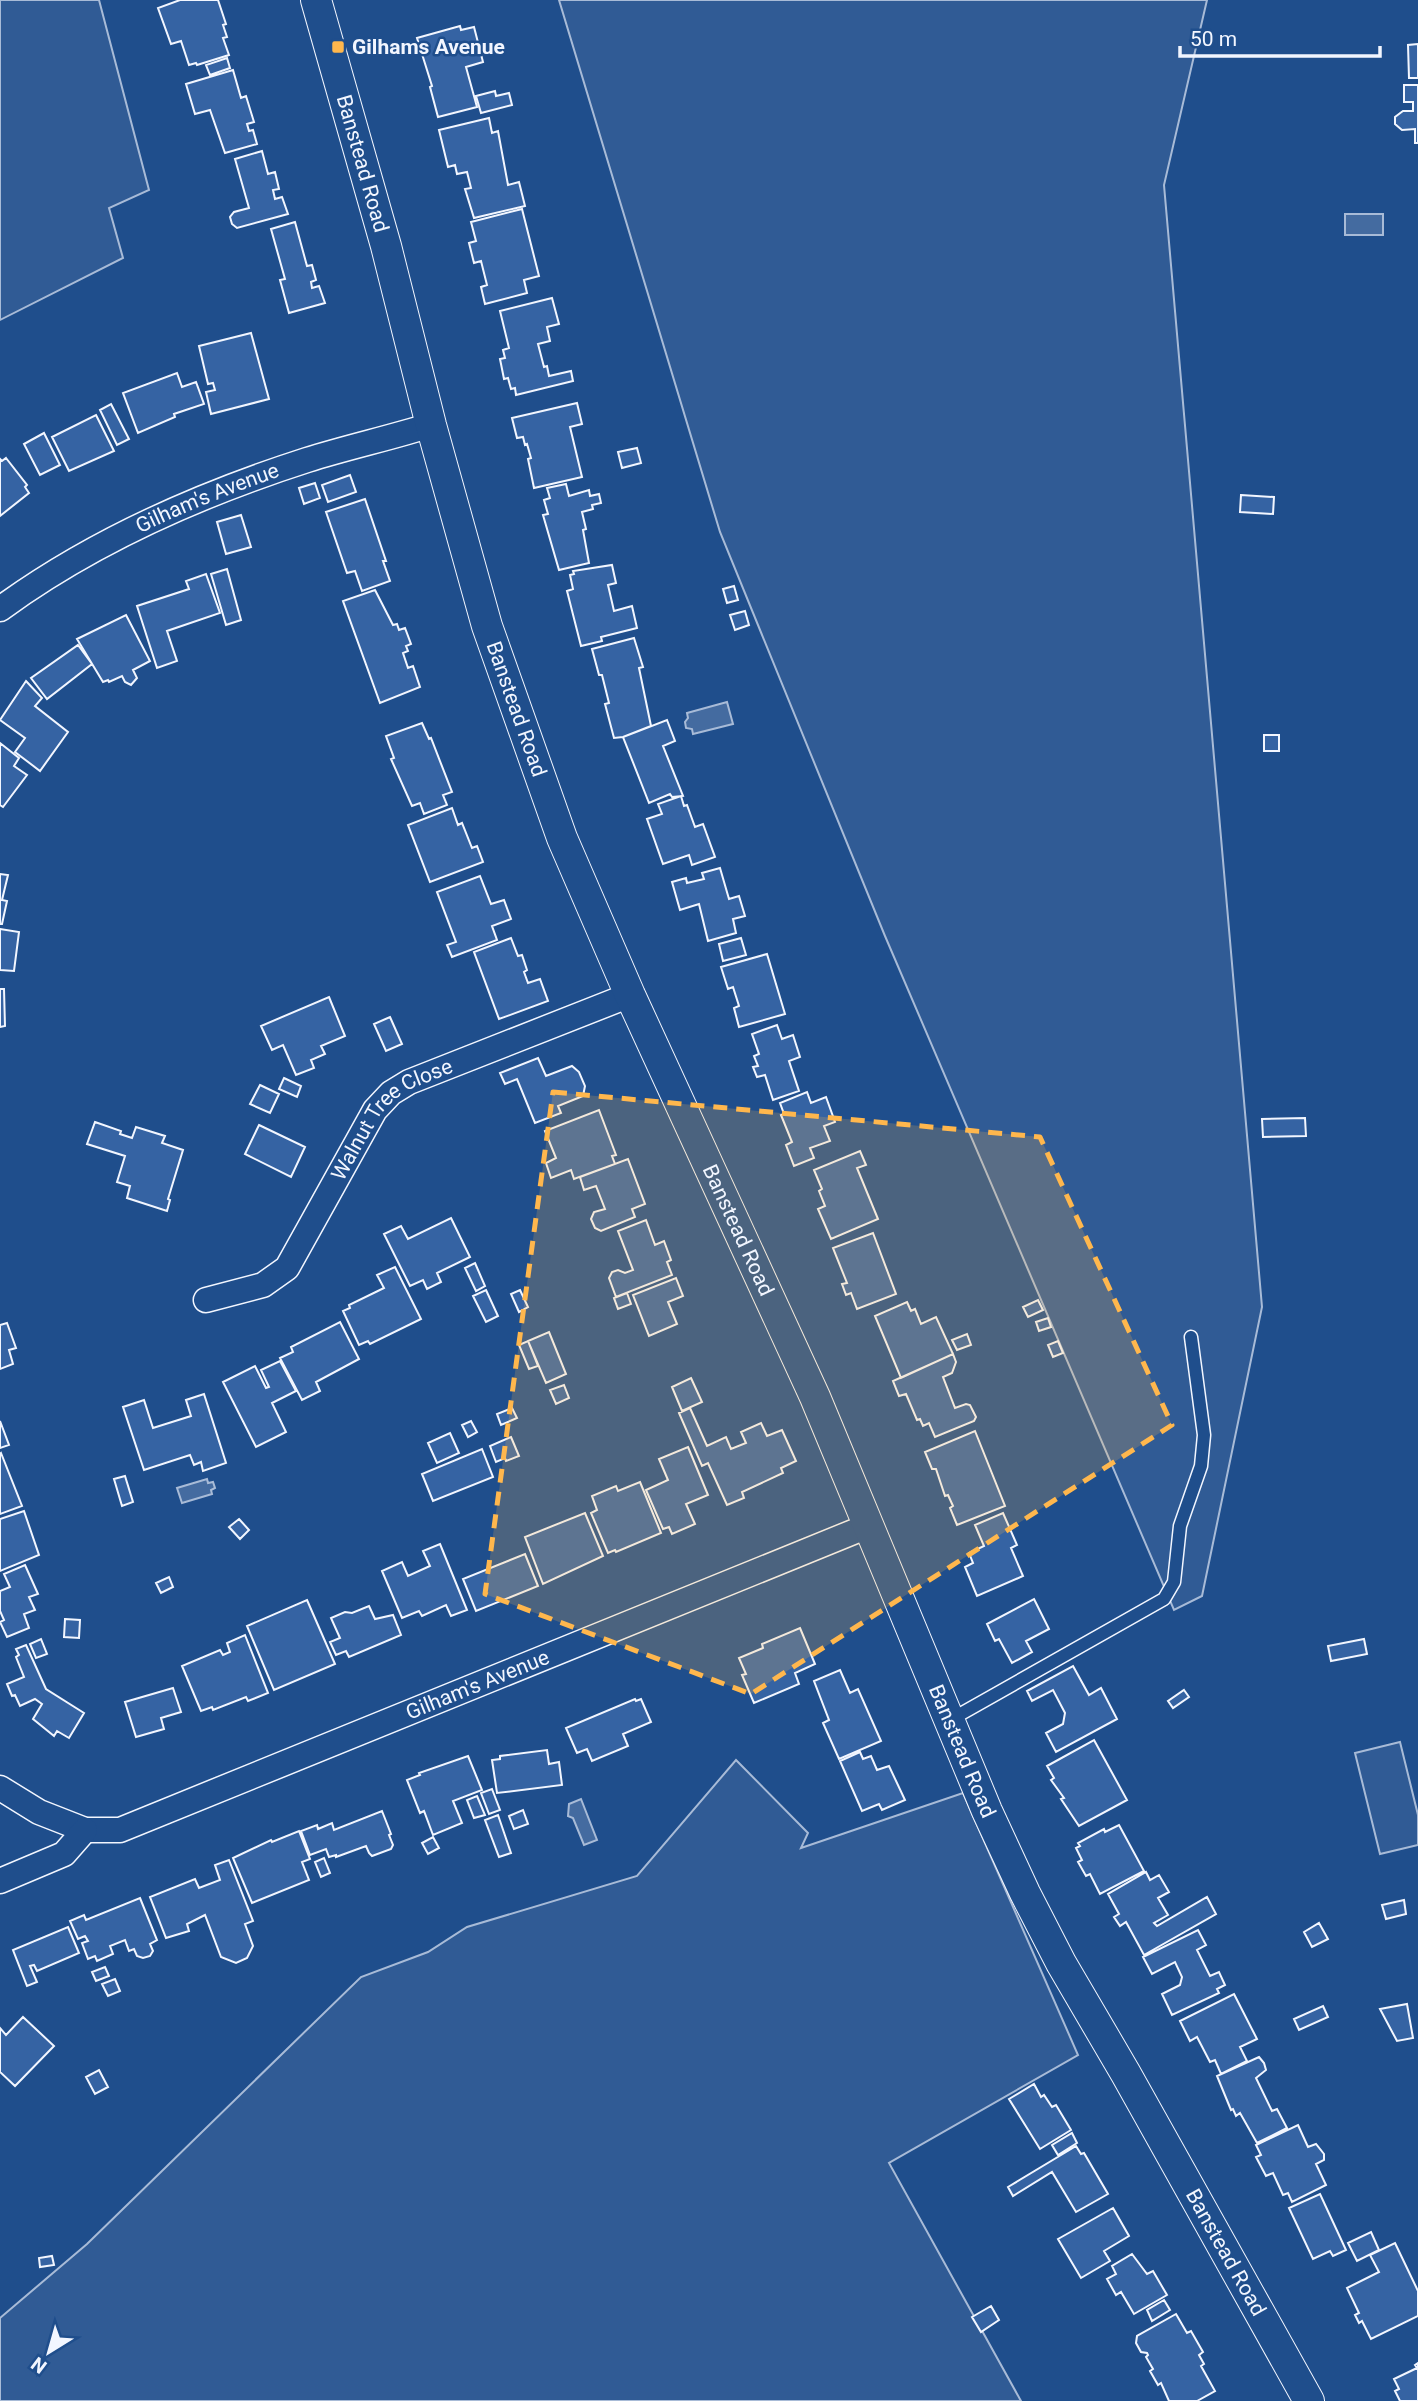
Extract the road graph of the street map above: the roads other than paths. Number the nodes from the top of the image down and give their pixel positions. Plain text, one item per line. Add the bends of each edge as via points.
1 (316, 0) edge
2 (431, 425) junction
3 (0, 608) edge
4 (630, 995) junction
5 (206, 1300) dead end
6 (1191, 1337) dead end
7 (868, 1526) junction
8 (949, 1720) junction
9 (0, 1788) edge
10 (85, 1830) junction
11 (0, 1881) edge
12 (1309, 2401) edge

1 - 2 street, Banstead Road
2 - 3 street, Gilham's Avenue via 309,459 209,494 92,548
2 - 4 street, Banstead Road via 487,626 518,717 562,838
4 - 5 street, Walnut Tree Close via 391,1093 375,1110 286,1268 263,1285
4 - 7 street, Banstead Road via 803,1372
6 - 8 lane via 1204,1435 1201,1466 1180,1526 1174,1582 1164,1599
7 - 8 street, Banstead Road
7 - 10 street, Gilham's Avenue via 120,1830
8 - 12 street, Banstead Road via 1060,1963
9 - 10 street, Gilham's Avenue via 39,1812
10 - 11 street via 64,1854

